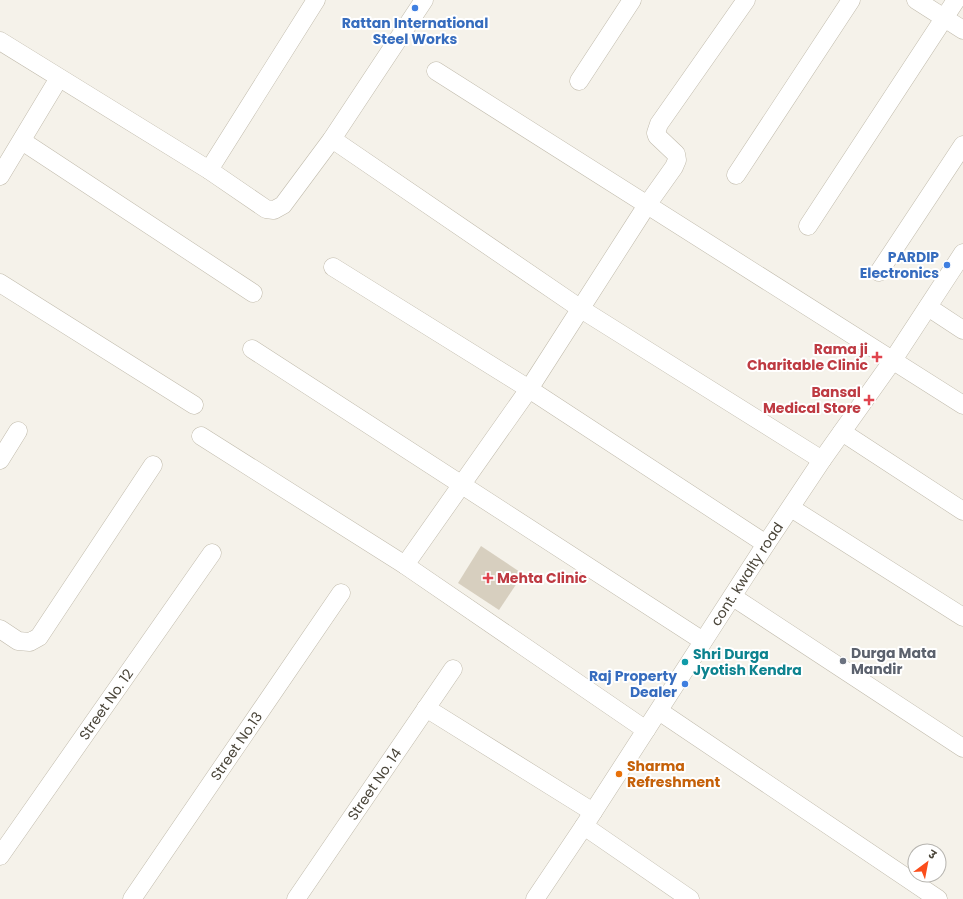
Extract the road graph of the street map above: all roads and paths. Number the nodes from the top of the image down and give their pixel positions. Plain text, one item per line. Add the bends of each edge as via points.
1 (316, 0) edge
2 (424, 0) edge
3 (632, 0) edge
4 (746, 0) edge
5 (851, 0) edge
6 (916, 0) edge
7 (956, 0) edge
8 (944, 18) junction
9 (963, 30) edge
10 (1, 45) edge
11 (436, 71) dead end
12 (60, 78) junction
13 (579, 81) dead end
14 (332, 139) junction
15 (22, 141) junction
16 (963, 145) edge
17 (209, 170) junction
18 (736, 175) dead end
19 (0, 176) edge
20 (647, 205) junction
21 (808, 226) dead end
22 (963, 253) edge
23 (333, 267) dead end
24 (879, 272) dead end
25 (0, 282) edge
26 (253, 293) dead end
27 (928, 307) junction
28 (581, 309) junction
29 (963, 330) edge
30 (252, 349) dead end
31 (893, 360) junction
32 (529, 389) junction
33 (194, 405) dead end
34 (963, 405) edge
35 (18, 431) dead end
36 (842, 432) junction
37 (201, 436) dead end
38 (0, 460) edge
39 (822, 460) junction
40 (153, 464) dead end
41 (462, 485) junction
42 (791, 508) junction
43 (963, 511) edge
44 (766, 544) junction
45 (212, 553) dead end
46 (404, 565) junction
47 (341, 593) dead end
48 (733, 597) junction
49 (963, 617) edge
50 (0, 630) edge
51 (703, 641) junction
52 (453, 669) dead end
53 (426, 708) junction
54 (659, 711) junction
55 (646, 730) junction
56 (963, 748) edge
57 (588, 819) junction
58 (0, 856) edge
59 (928, 896) edge
60 (132, 899) edge
61 (296, 899) edge
62 (535, 899) edge
63 (690, 899) edge

1 - 17 street
2 - 14 street
3 - 13 street
4 - 20 street via 658,124 657,136 674,151 677,160
5 - 18 street
6 - 8 street
7 - 8 street
8 - 9 street
8 - 21 street
10 - 12 street
11 - 20 street
12 - 15 street
12 - 17 street
14 - 17 street via 283,205 274,210 266,209
14 - 28 street
15 - 19 street
15 - 26 street
16 - 24 street
20 - 28 street
20 - 31 street
22 - 27 street, cont. kwalty road
23 - 32 street
25 - 33 street
27 - 29 street
27 - 31 street, cont. kwalty road
28 - 32 street
28 - 39 street
30 - 41 street
31 - 34 street
31 - 36 street, cont. kwalty road
32 - 41 street
32 - 44 street
35 - 38 street
36 - 39 street, cont. kwalty road
36 - 43 street
37 - 46 street
39 - 42 street, cont. kwalty road
40 - 50 street via 39,637 30,642 18,641
41 - 46 street
41 - 51 street
42 - 44 street, cont. kwalty road
42 - 49 street
44 - 48 street, cont. kwalty road
45 - 58 street, Street No. 12
46 - 55 street
47 - 60 street, Street No.13
48 - 51 street, cont. kwalty road
48 - 56 street
51 - 54 street, cont. kwalty road
52 - 53 street, Street No. 14
53 - 57 street
53 - 61 street, Street No. 14
54 - 55 street, cont. kwalty road
54 - 59 street
55 - 57 street, cont. kwalty road
57 - 62 street, cont. kwalty road
57 - 63 street

